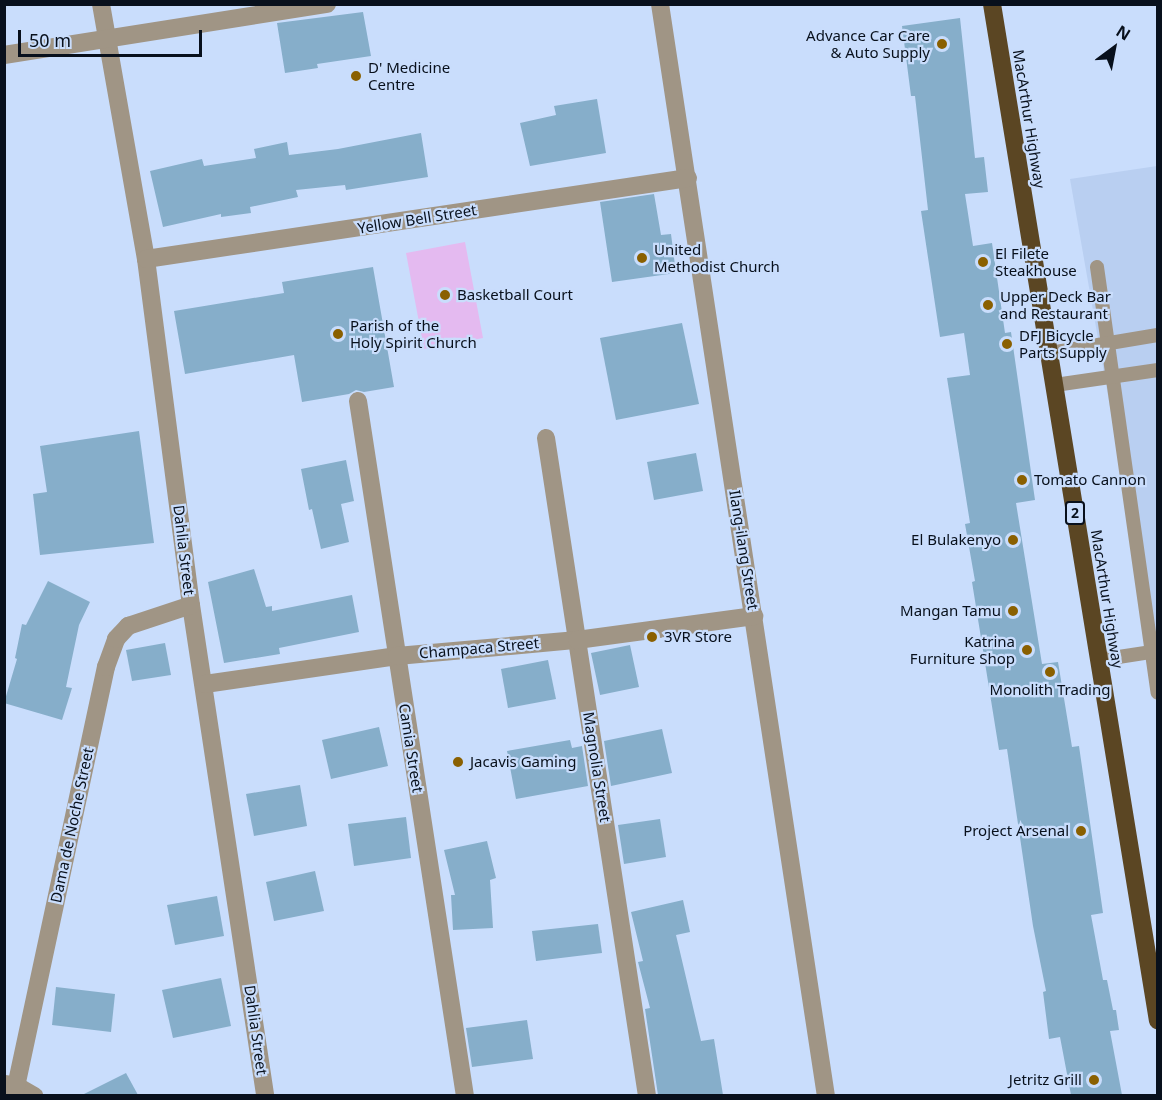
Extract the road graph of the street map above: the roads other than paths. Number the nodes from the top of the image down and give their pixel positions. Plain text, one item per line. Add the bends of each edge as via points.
1 (101, 4) edge
2 (327, 4) edge
3 (660, 4) edge
4 (992, 4) edge
5 (108, 39) junction
6 (4, 55) edge
7 (688, 178) junction
8 (146, 260) junction
9 (1096, 267) dead end
10 (1158, 335) edge
11 (1107, 344) junction
12 (1050, 353) junction
13 (1158, 370) edge
14 (1112, 377) junction
15 (1054, 386) junction
16 (358, 401) dead end
17 (546, 438) dead end
18 (191, 605) junction
19 (754, 616) junction
20 (577, 640) junction
21 (1154, 652) edge
22 (397, 656) junction
23 (1099, 660) junction
24 (205, 684) junction
25 (1158, 693) edge
26 (1158, 1021) edge
27 (12, 1088) edge
28 (34, 1095) edge
29 (265, 1095) edge
30 (465, 1095) edge
31 (647, 1095) edge
32 (826, 1095) edge

1 - 5 street, Dahlia Street
2 - 5 street
3 - 7 street, Ilang-ilang Street
4 - 12 highway, MacArthur Highway / 2
5 - 6 street
5 - 8 street, Dahlia Street
7 - 8 street, Yellow Bell Street
7 - 19 street, Ilang-ilang Street
8 - 18 street, Dahlia Street
9 - 11 lane
10 - 11 lane
11 - 12 lane
11 - 14 lane
12 - 15 highway, MacArthur Highway / 2
13 - 14 lane
14 - 15 lane
14 - 21 lane
15 - 23 highway, MacArthur Highway / 2
16 - 22 street, Camia Street
17 - 20 street, Magnolia Street
18 - 24 street, Dahlia Street
18 - 27 street, Dama de Noche Street via 128,626 116,639 106,667
19 - 20 street, Champaca Street
19 - 32 street, Ilang-ilang Street
20 - 22 street, Champaca Street
20 - 31 street, Magnolia Street
21 - 23 lane
21 - 25 lane
22 - 24 street, Champaca Street
22 - 30 street, Camia Street
23 - 26 highway, MacArthur Highway / 2
24 - 29 street, Dahlia Street
27 - 28 street

